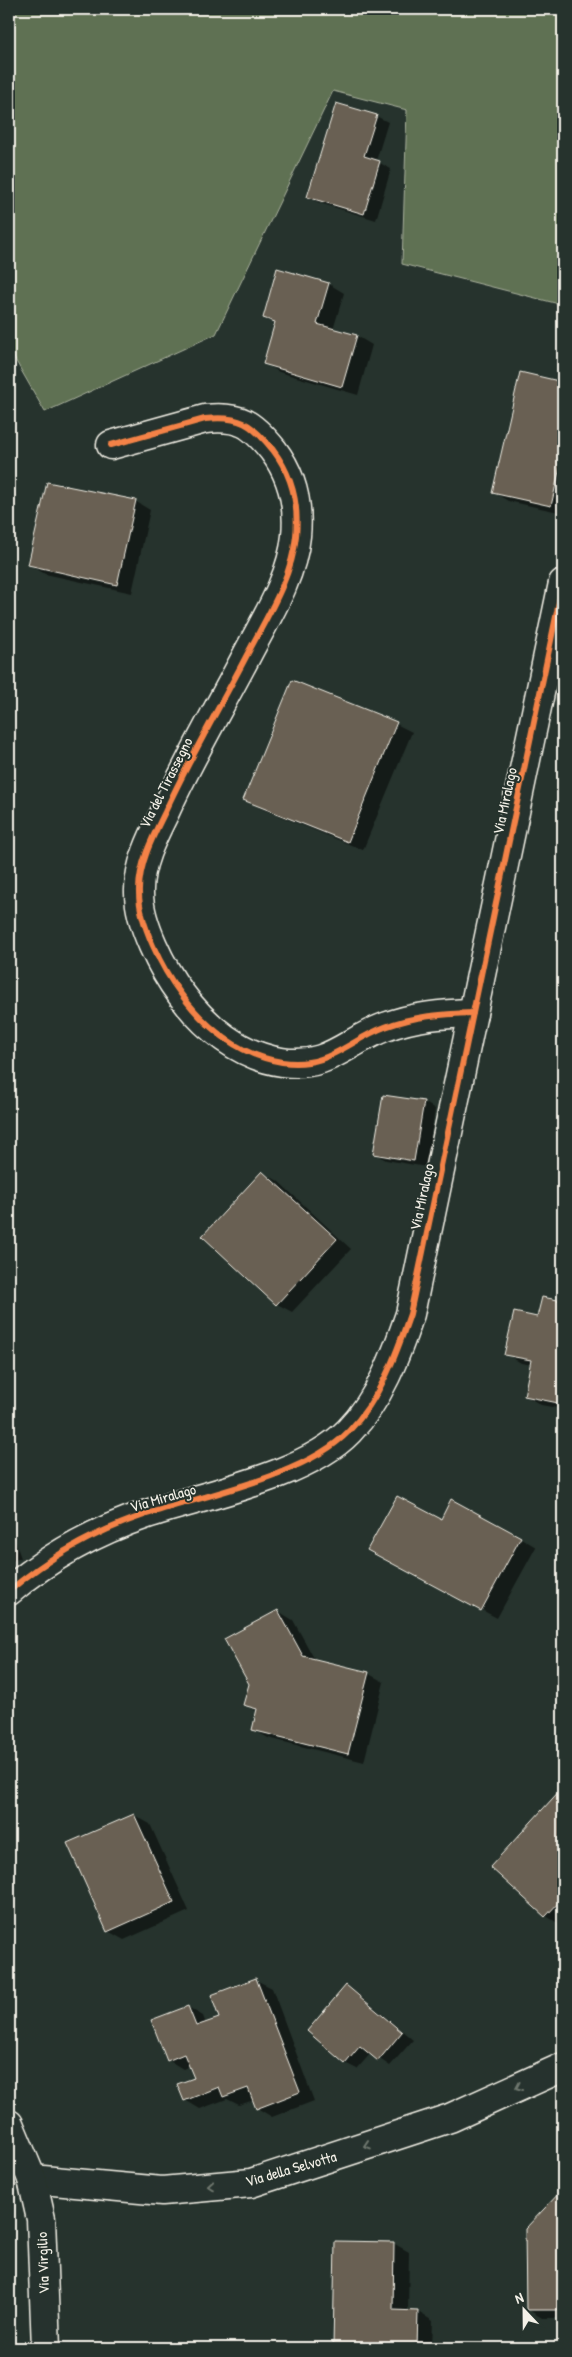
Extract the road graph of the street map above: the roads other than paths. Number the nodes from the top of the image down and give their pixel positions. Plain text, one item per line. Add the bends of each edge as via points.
1 (111, 445) dead end
2 (563, 583) edge
3 (473, 1013) junction
4 (9, 1591) edge
5 (563, 2067) edge
6 (9, 2124) edge
7 (32, 2179) junction
8 (46, 2348) edge

1 - 3 street, Via del Tirassegno via 205,419 242,420 262,438 284,467 296,504 296,537 283,584 172,796 153,837 139,881 143,920 179,992 226,1040 260,1057 283,1063 326,1058 382,1028 418,1017
2 - 3 street, Via Miralago
3 - 4 street, Via Miralago via 410,1314 387,1374 361,1417 348,1432 305,1461 91,1536 32,1571
5 -> 7 street, Via della Selvotta via 450,2118 251,2183 162,2191
6 - 7 street
7 - 8 street, Via Virgilio via 41,2219

